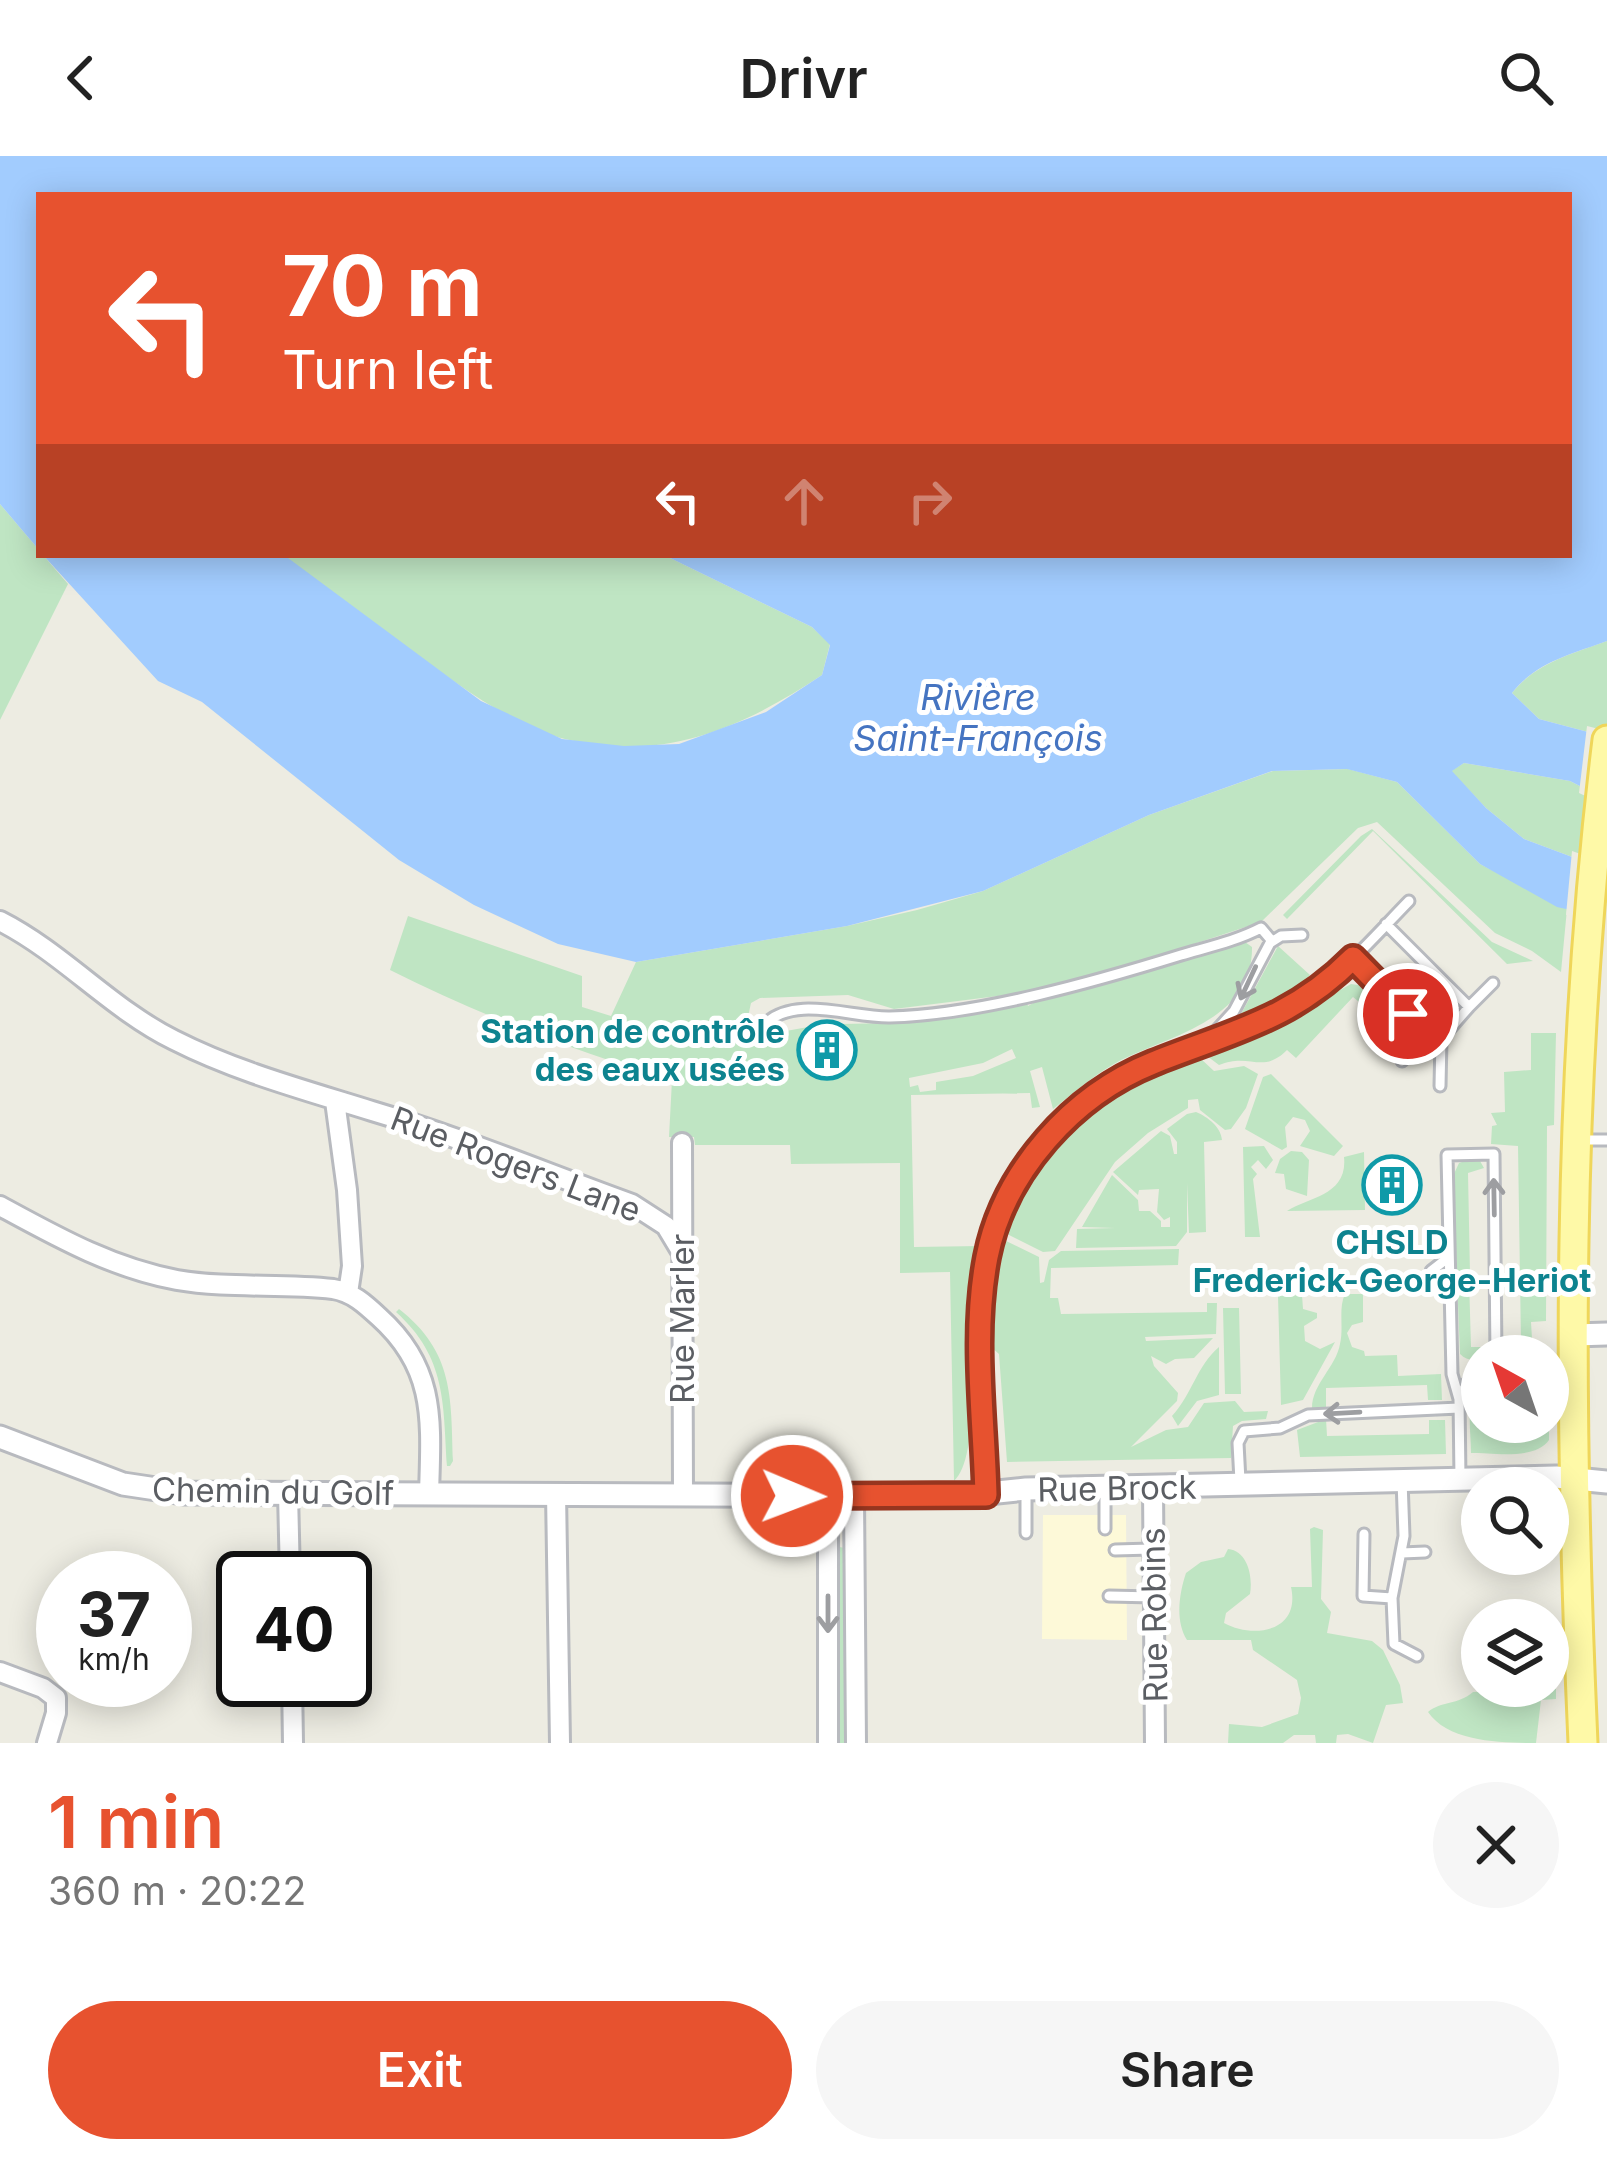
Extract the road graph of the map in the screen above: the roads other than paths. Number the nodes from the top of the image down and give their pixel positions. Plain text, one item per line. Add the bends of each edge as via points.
1 (1607, 740) edge
2 (1409, 901) dead end
3 (0, 921) edge
4 (1386, 924) junction
5 (1302, 935) dead end
6 (1272, 941) junction
7 (1353, 958) junction
8 (1493, 982) dead end
9 (1469, 1007) junction
10 (764, 1025) dead end
11 (1428, 1034) junction
12 (1441, 1039) junction
13 (1200, 1047) junction
14 (1402, 1061) dead end
15 (1440, 1086) dead end
16 (335, 1101) junction
17 (1575, 1140) junction
18 (1607, 1140) edge
19 (682, 1143) dead end
20 (0, 1206) edge
21 (681, 1251) junction
22 (1449, 1257) junction
23 (348, 1292) junction
24 (1450, 1298) junction
25 (1607, 1334) edge
26 (1496, 1335) edge
27 (1574, 1335) junction
28 (1461, 1398) edge
29 (1459, 1403) junction
30 (0, 1437) edge
31 (1460, 1478) junction
32 (1575, 1479) junction
33 (1402, 1480) junction
34 (1607, 1482) edge
35 (1240, 1485) junction
36 (1153, 1487) junction
37 (1105, 1488) junction
38 (1026, 1489) junction
39 (556, 1492) junction
40 (288, 1493) junction
41 (429, 1493) junction
42 (683, 1494) junction
43 (986, 1495) junction
44 (828, 1497) junction
45 (854, 1497) junction
46 (1105, 1529) dead end
47 (1026, 1533) dead end
48 (1364, 1534) dead end
49 (1153, 1549) junction
50 (1115, 1550) dead end
51 (289, 1551) edge
52 (1402, 1552) junction
53 (1425, 1552) dead end
54 (1109, 1596) dead end
55 (1154, 1597) junction
56 (1392, 1598) junction
57 (1417, 1655) dead end
58 (0, 1672) edge
59 (1581, 1691) junction
60 (292, 1707) edge
61 (46, 1743) edge
62 (293, 1743) edge
63 (560, 1743) edge
64 (828, 1743) edge
65 (856, 1743) edge
66 (1155, 1743) edge
67 (1583, 1743) edge
68 (1599, 1743) edge

1 - 17 main road
2 - 4 lane
3 - 16 street, Rue Rogers Lane via 172,1040
4 - 7 lane
4 - 9 lane
5 - 6 lane
6 - 10 lane via 1261,928 1130,971 925,1014 793,1011
6 -> 13 lane via 1234,1011
7 - 11 lane
7 - 13 lane via 1289,1010
8 - 9 lane
9 - 12 lane
11 - 12 lane
11 - 14 lane
12 - 15 lane
13 - 43 lane via 1139,1069 1083,1103 1007,1201 983,1297
16 - 21 street, Rue Rogers Lane via 632,1204 666,1226
16 - 23 street
17 - 18 lane
17 - 27 main road
19 - 21 street, Rue Marler
20 - 23 street via 103,1259 154,1275
21 - 42 street, Rue Marler
22 - 24 lane
22 - 24 lane via 1431,1276
26 -> 22 lane via 1493,1154 1447,1155
23 - 41 street via 419,1366 429,1402
24 - 29 lane
25 - 27 street
27 - 32 main road
28 - 29 lane
29 - 31 lane
29 -> 35 lane via 1308,1415 1244,1431
30 - 40 street, Chemin du Golf via 136,1487
31 - 32 street, Rue Brock
31 - 33 street, Rue Brock
32 - 34 street, Rue Brock
32 - 59 main road
33 - 35 street, Rue Brock
33 - 52 lane
35 - 36 street, Rue Brock
36 - 37 street, Rue Brock
36 - 49 street, Rue Robins
37 - 38 street, Rue Brock
37 - 46 lane
38 - 43 street, Rue Brock
38 - 47 lane
39 - 41 street, Chemin du Golf
39 - 42 street, Rue Brock
39 - 63 street
40 - 41 street, Chemin du Golf
40 - 51 street
42 - 44 street, Rue Brock
43 - 45 street, Rue Brock
44 - 45 street, Rue Brock
44 -> 64 street
45 - 65 street
48 - 56 lane via 1363,1596
49 - 50 lane
49 - 55 street, Rue Robins
52 - 53 lane
52 - 56 lane
54 - 55 lane
55 - 66 street, Rue Robins
56 - 57 lane via 1394,1644
58 - 61 street via 43,1688 57,1704
59 - 67 main road
59 - 68 main road
60 - 62 street

